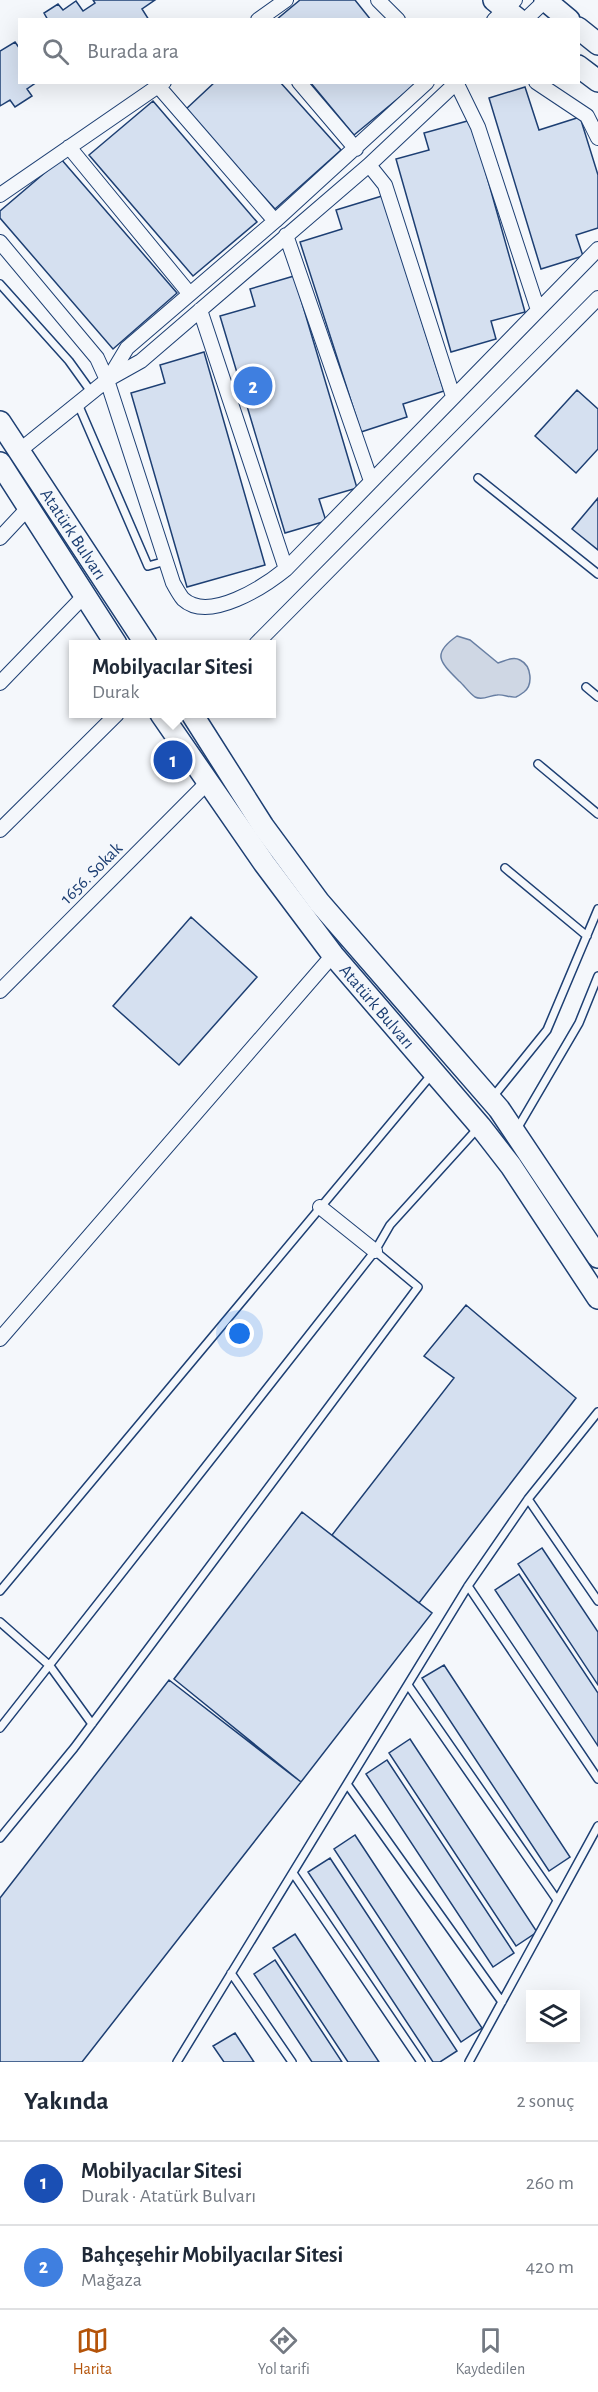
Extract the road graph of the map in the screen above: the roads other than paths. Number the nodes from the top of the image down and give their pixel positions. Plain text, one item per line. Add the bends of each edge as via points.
1 (286, 0) edge
2 (378, 0) edge
3 (545, 0) edge
4 (261, 18) edge
5 (396, 18) edge
6 (527, 18) edge
7 (567, 18) edge
8 (580, 29) edge
9 (598, 44) edge
10 (580, 67) edge
11 (598, 81) edge
12 (161, 84) edge
13 (301, 84) edge
14 (425, 84) edge
15 (456, 84) edge
16 (457, 84) edge
17 (539, 84) edge
18 (598, 138) edge
19 (69, 147) junction
20 (356, 149) junction
21 (369, 165) junction
22 (0, 195) edge
23 (275, 221) junction
24 (286, 235) junction
25 (0, 242) edge
26 (598, 249) edge
27 (0, 284) edge
28 (189, 293) junction
29 (598, 298) edge
30 (200, 310) junction
31 (538, 310) junction
32 (108, 380) junction
33 (92, 393) junction
34 (453, 396) junction
35 (78, 404) junction
36 (0, 422) edge
37 (19, 451) junction
38 (0, 463) edge
39 (478, 478) dead end
40 (371, 481) junction
41 (29, 507) junction
42 (0, 538) edge
43 (165, 561) junction
44 (286, 569) junction
45 (598, 574) edge
46 (85, 595) junction
47 (113, 640) edge
48 (143, 640) edge
49 (260, 640) edge
50 (0, 683) edge
51 (586, 687) dead end
52 (598, 697) edge
53 (113, 718) edge
54 (164, 718) edge
55 (195, 718) edge
56 (538, 764) dead end
57 (208, 782) junction
58 (598, 814) edge
59 (0, 830) edge
60 (505, 868) dead end
61 (598, 909) edge
62 (587, 936) junction
63 (333, 955) junction
64 (598, 975) edge
65 (0, 991) edge
66 (434, 1072) junction
67 (495, 1105) junction
68 (480, 1126) junction
69 (515, 1132) junction
70 (320, 1208) junction
71 (375, 1251) junction
72 (598, 1257) edge
73 (598, 1298) edge
74 (0, 1339) edge
75 (598, 1413) edge
76 (528, 1499) junction
77 (468, 1586) junction
78 (0, 1591) edge
79 (598, 1601) edge
80 (0, 1622) edge
81 (50, 1666) junction
82 (408, 1685) junction
83 (92, 1724) junction
84 (0, 1728) edge
85 (598, 1779) edge
86 (347, 1784) junction
87 (598, 1826) edge
88 (0, 1838) edge
89 (293, 1873) junction
90 (557, 1900) junction
91 (231, 1973) junction
92 (502, 2002) junction
93 (177, 2062) edge
94 (292, 2062) edge
95 (421, 2062) edge
96 (468, 2062) edge

1 - 4 street
2 - 5 street
3 - 6 street
3 - 7 main road
8 - 9 main road
10 - 11 main road
12 - 19 street
12 - 23 street
13 - 20 street
14 - 20 street
15 - 21 street
16 - 31 street via 478,127
17 - 18 street via 587,116
19 - 22 street
19 - 28 street
20 - 21 lane
20 - 23 street
21 - 24 street
21 - 34 street via 385,185
23 - 24 lane
23 - 28 street
24 - 30 street
24 - 40 street
25 - 32 street via 91,348
26 - 31 street
27 - 33 lane via 69,361
28 - 30 lane
28 - 32 street via 128,348
29 - 49 street
30 - 32 street via 141,361
30 - 44 street
31 - 34 street
32 - 33 street
32 - 43 street
33 - 35 street
34 - 40 street
35 - 37 street
35 - 43 lane via 148,566
36 - 37 main road, Atatürk Bulvarı
37 - 48 main road, Atatürk Bulvarı
38 - 41 main road, Atatürk Bulvarı
39 - 45 lane
40 - 44 street
41 - 42 street
41 - 46 main road, Atatürk Bulvarı
43 - 44 street via 181,597 197,605 220,604 252,593
46 - 47 main road, Atatürk Bulvarı
46 - 50 street
51 - 52 lane
53 - 59 street
54 - 57 main road, Atatürk Bulvarı
55 - 67 main road, Atatürk Bulvarı via 263,826 319,902
56 - 58 lane
57 - 63 main road, Atatürk Bulvarı
57 - 65 street, 1656. Sokak
60 - 62 lane
61 - 62 lane
62 - 67 lane via 547,1030
63 - 66 main road, Atatürk Bulvarı
63 - 74 street
64 - 69 lane via 579,1023
66 - 68 main road, Atatürk Bulvarı
66 - 70 lane
67 - 68 main road
67 - 69 main road, Atatürk Bulvarı
68 - 71 lane via 390,1225
68 - 73 main road, Atatürk Bulvarı via 512,1166
69 - 72 main road, Atatürk Bulvarı
70 - 71 street
70 - 78 lane
71 - 81 lane
71 - 83 lane via 418,1287
75 - 76 lane
76 - 77 lane
76 - 79 lane
77 - 82 lane
77 - 85 lane
80 - 81 lane
81 - 83 lane
81 - 84 lane
82 - 86 lane
82 - 90 lane
83 - 88 lane
86 - 89 lane
86 - 92 lane
87 - 90 lane
89 - 91 lane
89 - 95 lane
90 - 92 lane
91 - 93 lane
91 - 94 lane
92 - 96 lane

